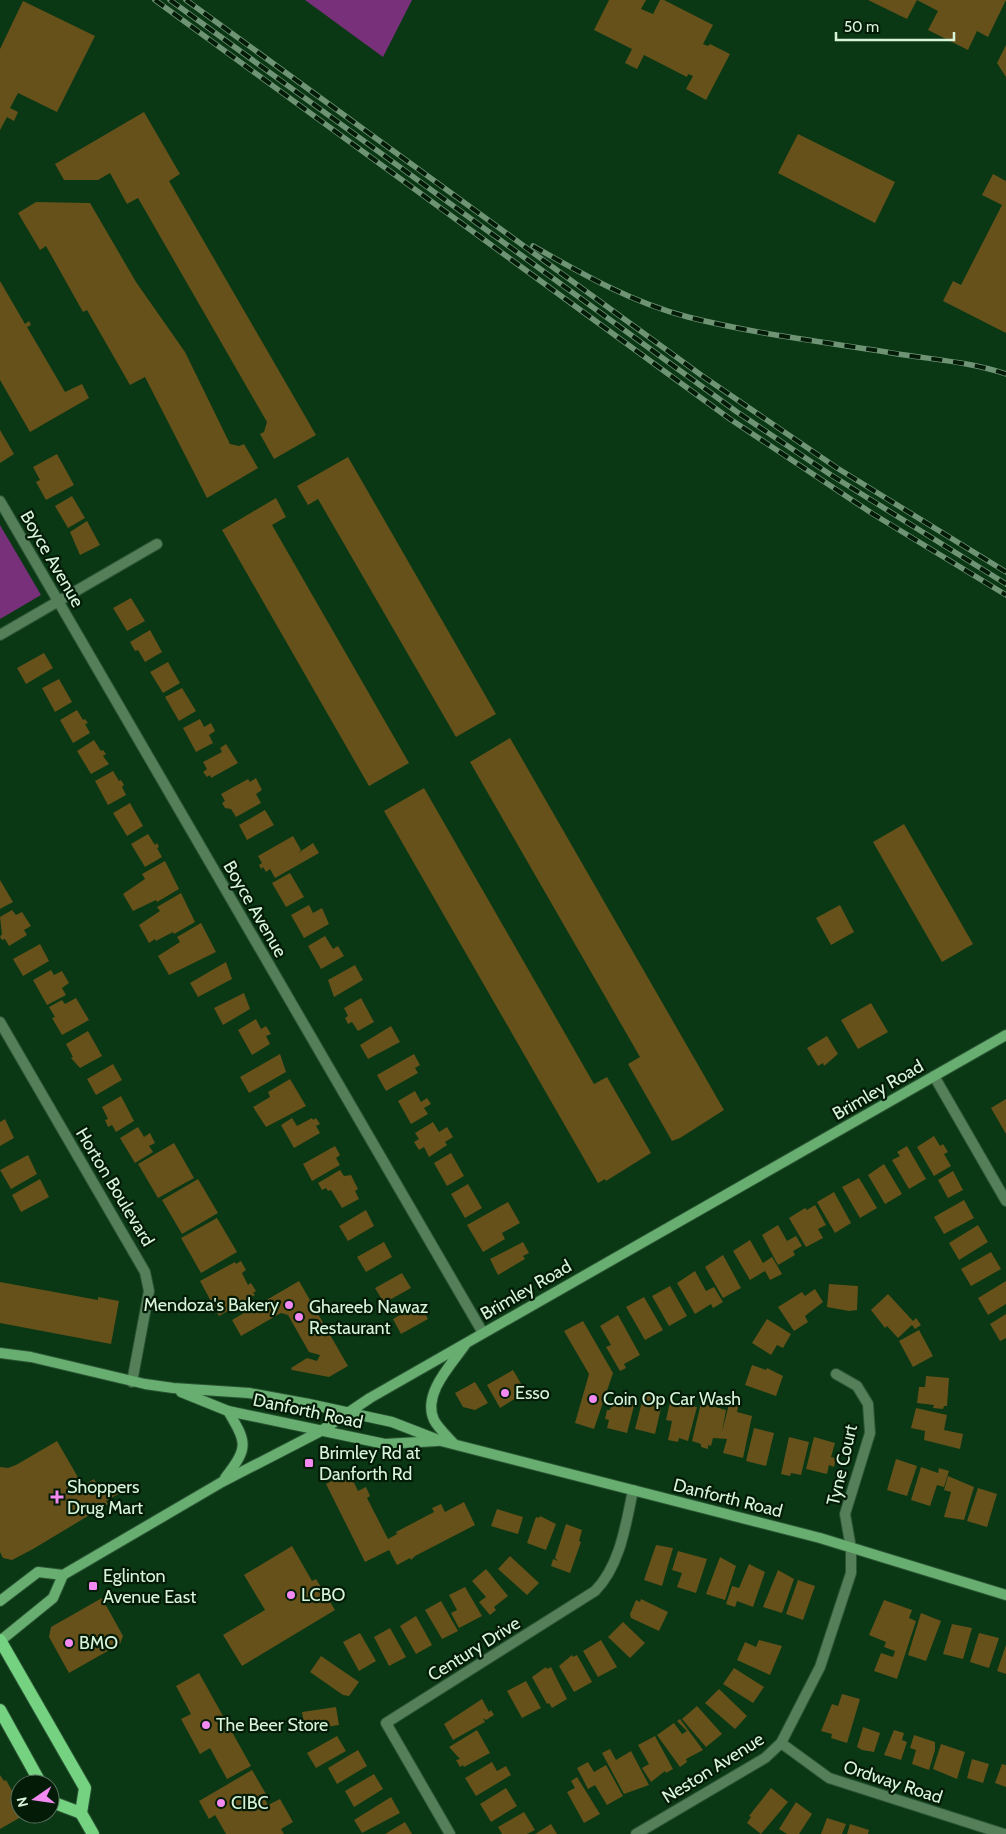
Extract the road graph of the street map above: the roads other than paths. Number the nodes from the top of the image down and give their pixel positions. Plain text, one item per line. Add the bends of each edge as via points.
1 (0, 501) edge
2 (157, 544) dead end
3 (58, 602) junction
4 (0, 636) edge
5 (0, 1022) edge
6 (1006, 1035) edge
7 (934, 1076) junction
8 (1006, 1201) edge
9 (483, 1333) junction
10 (467, 1343) junction
11 (0, 1353) edge
12 (836, 1374) dead end
13 (132, 1382) junction
14 (173, 1388) junction
15 (228, 1411) junction
16 (347, 1413) junction
17 (321, 1431) junction
18 (441, 1441) junction
19 (454, 1444) junction
20 (222, 1482) junction
21 (633, 1490) junction
22 (851, 1548) junction
23 (63, 1575) junction
24 (1006, 1595) edge
25 (0, 1601) edge
26 (0, 1640) edge
27 (0, 1710) edge
28 (781, 1743) junction
29 (35, 1774) edge
30 (60, 1805) edge
31 (81, 1813) junction
32 (93, 1834) edge
33 (450, 1834) edge
34 (636, 1834) edge
35 (1004, 1834) edge

1 - 3 street, Boyce Avenue
2 - 3 street
3 - 4 street
3 - 9 street, Boyce Avenue
5 - 13 street, Horton Boulevard via 145,1272 149,1291
6 - 7 main road, Brimley Road
7 - 8 street
7 - 9 main road, Brimley Road
9 - 10 main road, Brimley Road
10 - 16 main road, Brimley Road
10 - 19 main road via 435,1389 430,1405 434,1420
11 - 13 main road, Danforth Road via 31,1357
12 - 22 street, Tyne Court via 858,1386 868,1404 870,1433 845,1514
13 - 14 main road, Danforth Road
14 - 15 main road, Danforth Road
14 - 16 main road, Danforth Road via 249,1393
15 - 17 main road, Danforth Road
15 - 20 main road via 244,1437 241,1458
16 - 17 main road, Brimley Road
16 - 18 main road, Danforth Road via 392,1422
17 - 18 main road, Danforth Road via 385,1444
17 - 20 main road, Brimley Road
18 - 19 main road, Danforth Road
19 - 21 main road, Danforth Road
20 - 23 main road, Brimley Road
21 - 22 main road, Danforth Road
21 - 33 street, Century Drive via 614,1563 607,1579 595,1591 386,1723
22 - 24 main road, Danforth Road
22 - 28 street, Neston Avenue via 852,1573 820,1667
23 - 25 main road via 38,1572
23 - 26 main road via 53,1598
26 - 31 main road via 85,1788
27 - 29 main road
28 - 34 street, Neston Avenue via 765,1758
28 - 35 street, Ordway Road via 829,1778
30 - 31 main road
31 - 32 main road

